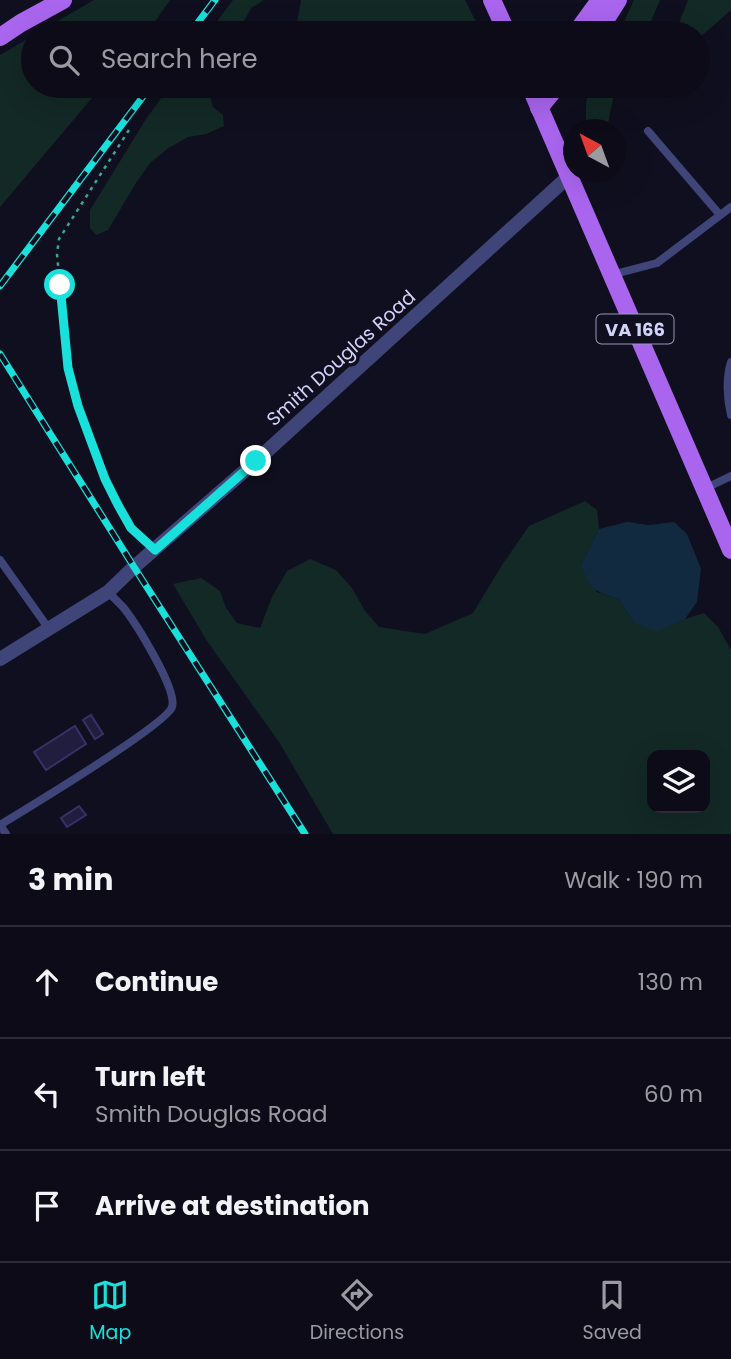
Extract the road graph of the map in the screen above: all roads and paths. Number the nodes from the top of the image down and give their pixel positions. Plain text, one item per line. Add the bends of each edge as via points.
1 (63, 0) edge
2 (492, 0) edge
3 (600, 0) edge
4 (618, 0) edge
5 (25, 21) edge
6 (502, 21) edge
7 (585, 21) edge
8 (605, 21) edge
9 (21, 23) edge
10 (0, 37) edge
11 (536, 98) edge
12 (547, 98) edge
13 (539, 108) junction
14 (129, 130) dead end
15 (648, 131) dead end
16 (563, 163) edge
17 (563, 182) edge
18 (571, 182) edge
19 (731, 207) edge
20 (720, 215) junction
21 (611, 275) junction
22 (731, 362) edge
23 (731, 415) edge
24 (731, 476) edge
25 (704, 489) junction
26 (725, 522) edge
27 (155, 550) junction
28 (731, 550) edge
29 (0, 560) edge
30 (108, 592) junction
31 (49, 629) junction
32 (0, 659) edge
33 (0, 825) edge
34 (6, 834) edge

1 - 5 main road
2 - 6 main road
3 - 7 main road
4 - 8 main road
9 - 10 main road
11 - 13 main road, VA 166
12 - 13 main road
13 - 16 main road, VA 166
14 - 27 path via 59,239 57,254 68,368 78,406 118,505 131,528
15 - 20 lane
17 - 27 street, Smith Douglas Road
18 - 21 main road, VA 166
19 - 20 lane
20 - 21 lane via 657,263
21 - 25 main road, VA 166
22 - 23 lane
24 - 25 lane
25 - 26 main road, VA 166
26 - 28 main road, VA 166
27 - 30 street, Smith Douglas Road
29 - 31 lane
30 - 31 street, Smith Douglas Road
30 - 33 lane via 130,617 168,681 173,705 134,740
31 - 32 street, Smith Douglas Road
33 - 34 lane

